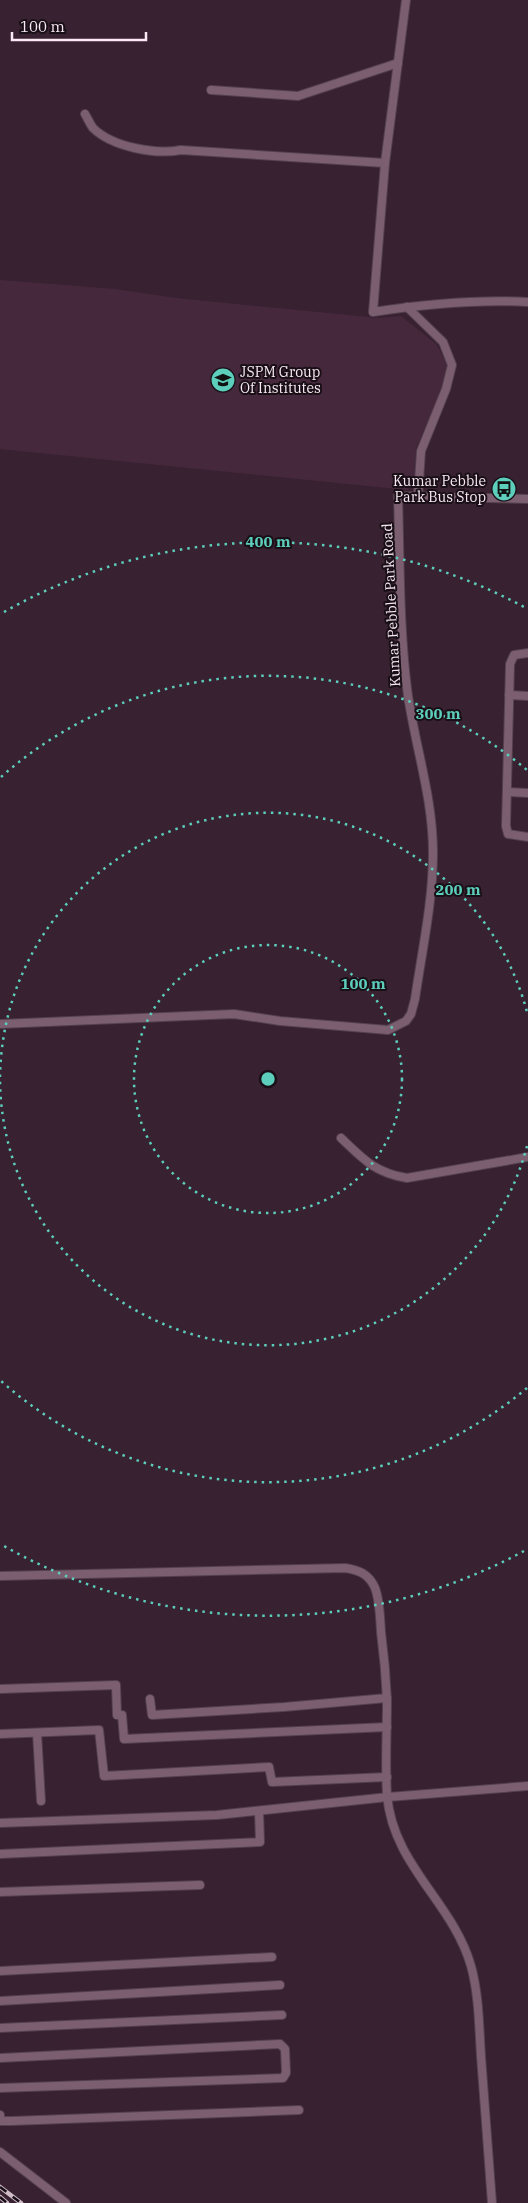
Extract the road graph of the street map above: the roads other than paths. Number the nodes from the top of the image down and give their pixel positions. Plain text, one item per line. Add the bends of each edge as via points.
1 (406, 0) edge
2 (398, 64) junction
3 (211, 90) dead end
4 (85, 114) dead end
5 (386, 163) junction
6 (528, 302) edge
7 (407, 307) junction
8 (418, 496) junction
9 (528, 499) edge
10 (528, 653) edge
11 (509, 695) junction
12 (528, 696) edge
13 (506, 792) junction
14 (528, 793) edge
15 (528, 837) edge
16 (0, 1024) edge
17 (341, 1138) dead end
18 (528, 1157) edge
19 (0, 1576) edge
20 (0, 1689) edge
21 (387, 1698) junction
22 (150, 1699) dead end
23 (387, 1727) junction
24 (37, 1733) junction
25 (0, 1734) edge
26 (387, 1777) junction
27 (528, 1786) edge
28 (388, 1797) junction
29 (41, 1801) dead end
30 (259, 1811) junction
31 (0, 1823) edge
32 (0, 1854) edge
33 (200, 1885) dead end
34 (0, 1892) edge
35 (272, 1957) dead end
36 (0, 1971) edge
37 (280, 1985) dead end
38 (0, 2001) edge
39 (282, 2015) dead end
40 (0, 2028) edge
41 (0, 2058) edge
42 (0, 2088) edge
43 (299, 2110) dead end
44 (0, 2115) edge
45 (0, 2152) edge
46 (66, 2203) edge
47 (492, 2203) edge

1 - 2 street
2 - 3 street via 298,96
2 - 5 street
4 - 5 street via 93,127 111,140 150,151 169,153 181,150
5 - 7 street via 373,312
6 - 7 street via 486,300
7 - 8 street via 443,342 452,365 446,389 421,450
8 - 9 street, Kumar Pebble Park Road
8 - 16 street, Kumar Pebble Park Road via 398,496 401,616 409,697 430,803 433,854 411,1014 406,1021 388,1030 234,1014
10 - 11 street via 511,658
11 - 12 street
11 - 13 street
13 - 14 street
13 - 15 street via 506,831 513,836
17 - 18 street via 379,1171 407,1178
19 - 21 street via 356,1569 370,1580 378,1600
20 - 23 street via 116,1684 117,1715 122,1715 124,1739
21 - 22 street via 152,1715
21 - 23 street
23 - 26 street
24 - 25 street
24 - 26 street via 99,1730 104,1776 269,1767 272,1782
24 - 29 street
26 - 28 street
27 - 28 street
28 - 30 street
28 - 47 street via 394,1831 401,1848 460,1936 471,1967 477,2002
30 - 31 street
30 - 32 street via 260,1842
33 - 34 street
35 - 36 street
37 - 38 street
39 - 40 street
41 - 42 street via 280,2044 285,2049 286,2069 283,2078
43 - 44 street via 12,2121 0,2121
45 - 46 street

